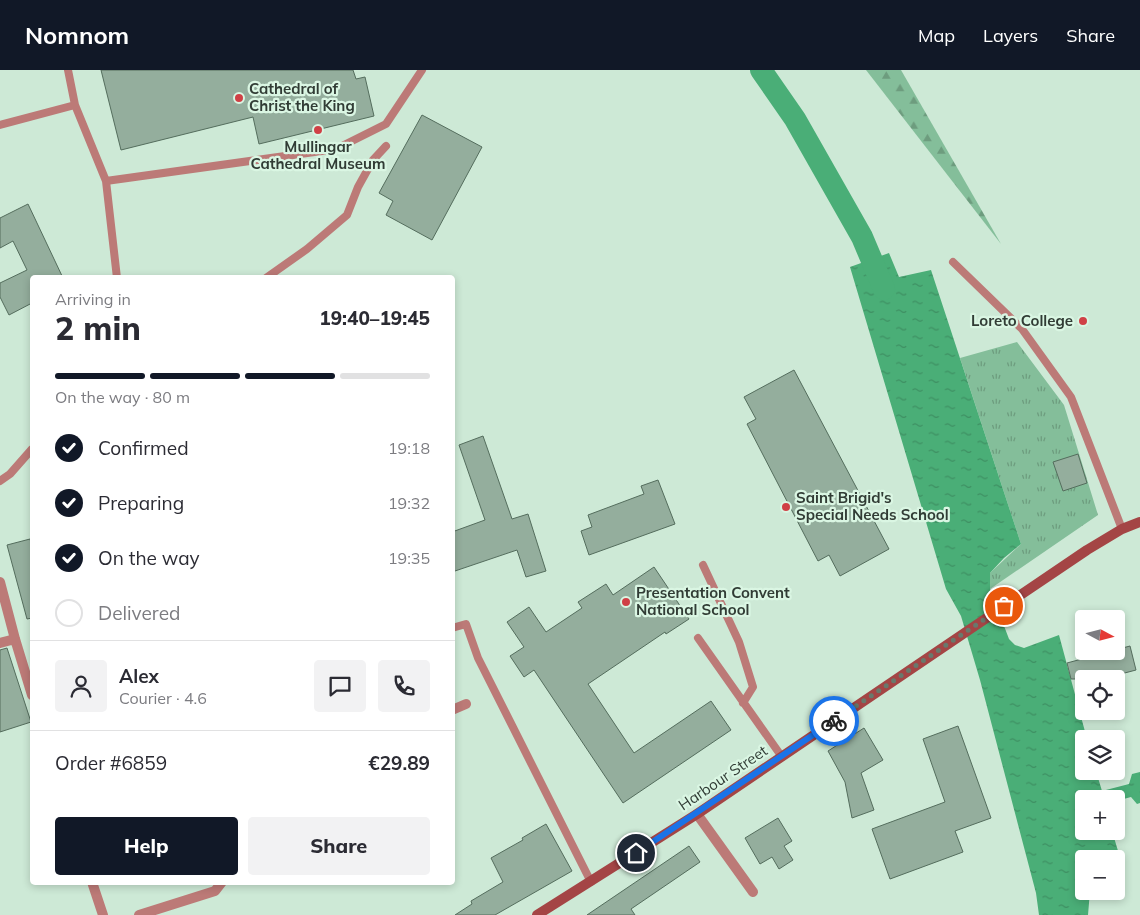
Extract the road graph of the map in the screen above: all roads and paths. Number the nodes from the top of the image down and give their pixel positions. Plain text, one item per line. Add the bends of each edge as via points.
1 (68, 70) edge
2 (422, 70) edge
3 (75, 105) junction
4 (0, 125) edge
5 (386, 146) dead end
6 (106, 181) junction
7 (953, 262) dead end
8 (117, 275) edge
9 (270, 275) edge
10 (30, 451) edge
11 (0, 481) edge
12 (1140, 522) edge
13 (1122, 529) junction
14 (703, 565) dead end
15 (0, 582) edge
16 (455, 627) edge
17 (698, 638) dead end
18 (15, 639) junction
19 (0, 643) edge
20 (30, 688) edge
21 (743, 703) junction
22 (466, 704) dead end
23 (455, 709) edge
24 (782, 756) junction
25 (697, 814) junction
26 (591, 882) junction
27 (93, 885) edge
28 (214, 887) edge
29 (753, 892) dead end
30 (103, 915) edge
31 (139, 915) edge
32 (537, 915) edge

1 - 3 lane
2 - 6 lane via 386,124 336,149
3 - 4 lane
3 - 6 lane
5 - 9 lane via 373,160 347,214
6 - 8 lane
7 - 13 lane via 1022,329 1071,397
10 - 11 lane
12 - 13 street, Harbour Street
13 - 24 street, Harbour Street
14 - 21 lane via 739,642 753,687
15 - 18 street
16 - 26 lane via 466,624 478,658
17 - 21 lane
18 - 19 street
18 - 20 street
21 - 24 lane
22 - 23 street
24 - 25 street, Harbour Street
25 - 26 street, Harbour Street
25 - 29 street
26 - 32 street, Harbour Street
27 - 30 street
28 - 31 street

